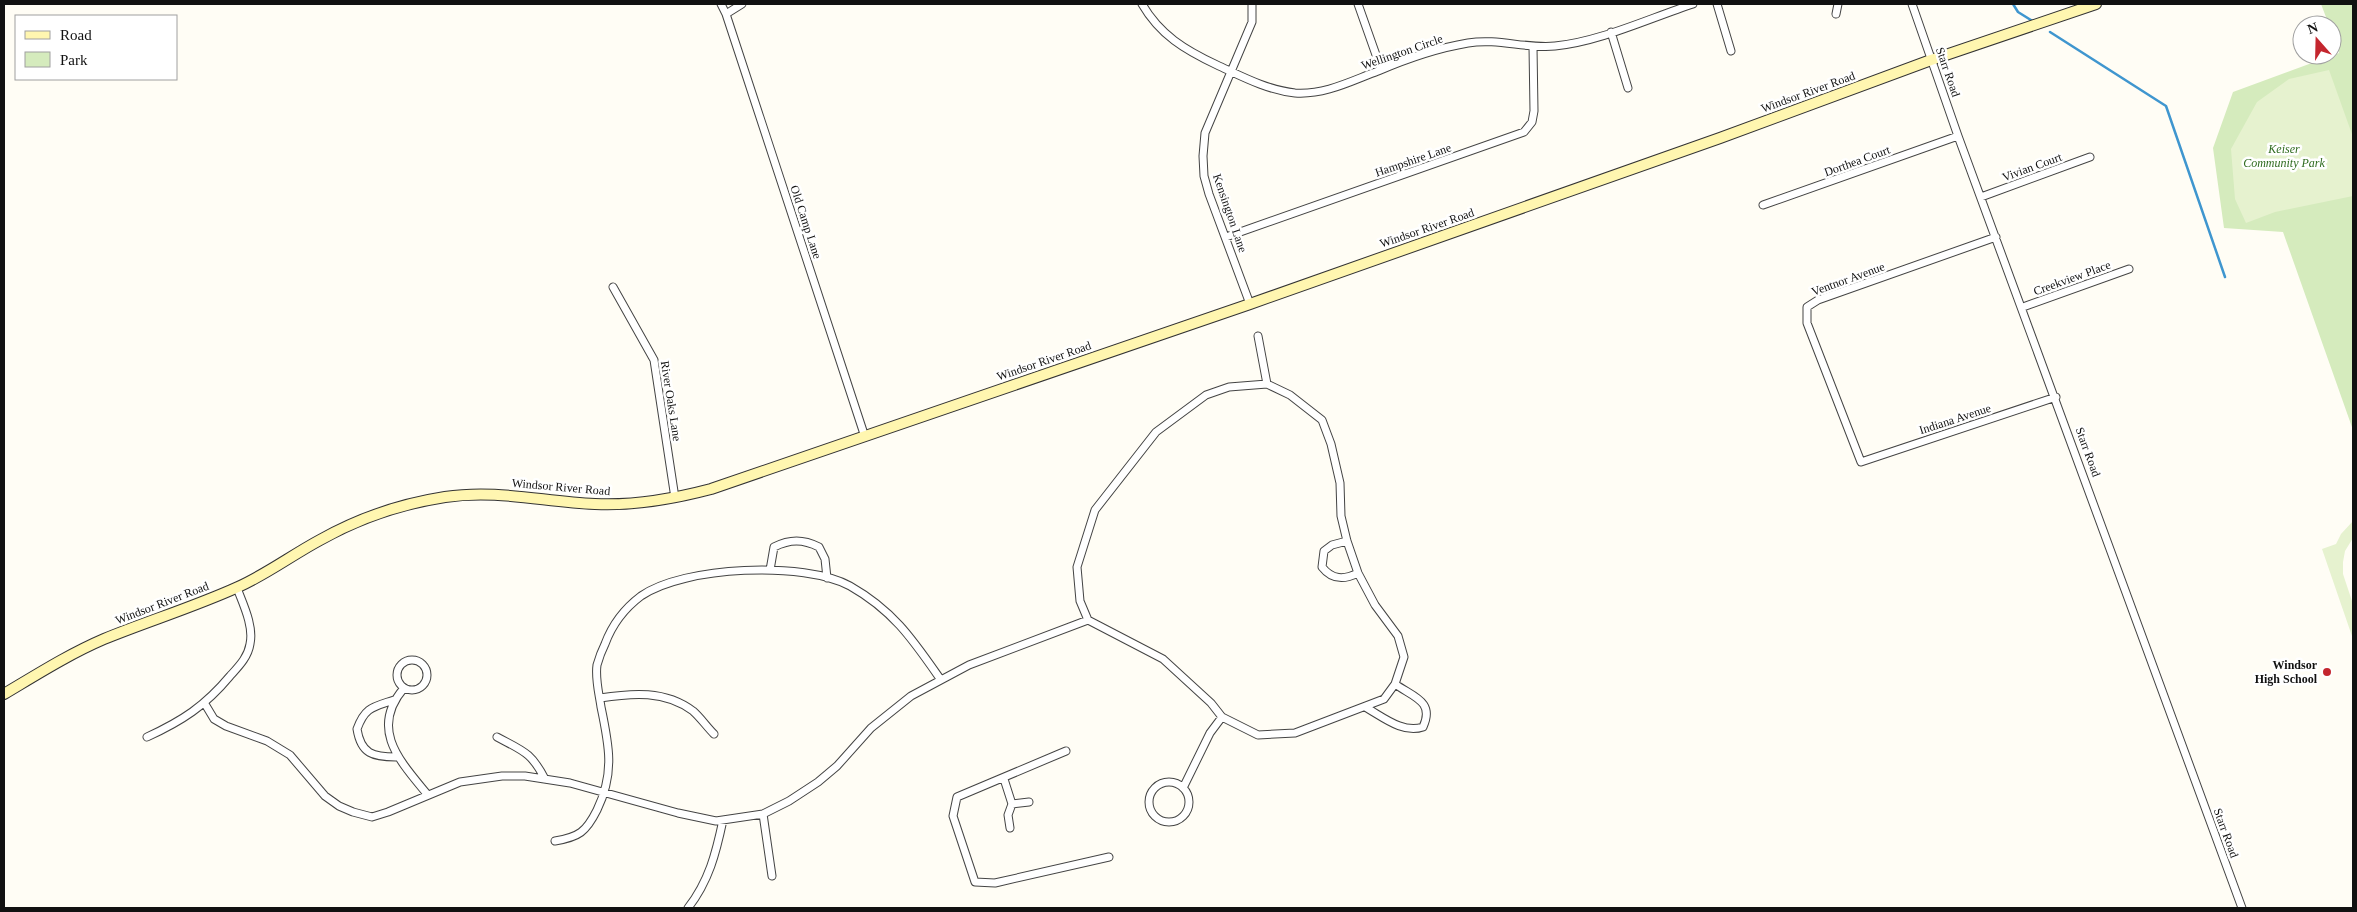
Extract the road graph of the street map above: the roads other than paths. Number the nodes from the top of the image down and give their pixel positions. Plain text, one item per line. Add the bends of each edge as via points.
1 (721, 4) edge
2 (742, 4) edge
3 (1142, 4) edge
4 (1252, 4) edge
5 (1358, 4) edge
6 (1692, 4) edge
7 (1717, 4) edge
8 (1838, 4) edge
9 (1912, 4) edge
10 (2096, 4) edge
11 (726, 14) junction
12 (1836, 14) dead end
13 (1611, 32) junction
14 (1533, 47) junction
15 (1731, 51) dead end
16 (1931, 60) junction
17 (1381, 69) junction
18 (1233, 72) junction
19 (1628, 88) dead end
20 (1958, 136) junction
21 (2090, 157) dead end
22 (1981, 197) junction
23 (1763, 206) dead end
24 (1996, 237) junction
25 (1226, 238) junction
26 (2129, 270) dead end
27 (613, 287) dead end
28 (1250, 304) junction
29 (2023, 307) junction
30 (1258, 336) dead end
31 (1268, 384) junction
32 (2056, 397) junction
33 (865, 437) junction
34 (1862, 462) joint
35 (675, 498) junction
36 (1347, 541) junction
37 (770, 570) junction
38 (1358, 573) junction
39 (827, 578) junction
40 (237, 588) junction
41 (1088, 620) junction
42 (941, 680) junction
43 (1395, 684) junction
44 (404, 688) junction
45 (4, 694) edge
46 (600, 698) junction
47 (394, 700) junction
48 (205, 704) junction
49 (1366, 708) junction
50 (1222, 717) junction
51 (714, 734) dead end
52 (147, 737) dead end
53 (497, 737) dead end
54 (1066, 751) dead end
55 (396, 757) junction
56 (545, 779) junction
57 (1004, 779) junction
58 (1183, 788) junction
59 (605, 793) junction
60 (427, 794) junction
61 (1029, 802) dead end
62 (1012, 804) junction
63 (763, 814) junction
64 (723, 820) junction
65 (1010, 828) dead end
66 (555, 841) dead end
67 (1109, 857) dead end
68 (772, 876) dead end
69 (688, 908) edge
70 (2242, 908) edge

1 - 11 street, Old Camp Lane
2 - 11 street
3 - 18 street, Wellington Circle via 1172,41
4 - 18 street, Kensington Lane via 1252,22
5 - 17 street
6 - 13 street, Wellington Circle
7 - 15 street
8 - 12 street
9 - 16 street, Starr Road
10 - 16 main road, Windsor River Road
11 - 33 street, Old Camp Lane
13 - 14 street, Wellington Circle via 1571,44
13 - 19 street
14 - 17 street, Wellington Circle via 1490,41 1470,42
14 - 25 street, Hampshire Lane via 1534,111 1532,122 1524,132
16 - 20 street, Starr Road
16 - 28 main road, Windsor River Road
17 - 18 street, Wellington Circle via 1332,90 1313,93 1277,90
18 - 25 street, Kensington Lane via 1206,133 1203,156 1209,194
20 - 22 street, Starr Road
20 - 23 street, Dorthea Court
21 - 22 street, Vivian Court
22 - 24 street, Starr Road
24 - 29 street, Starr Road
24 - 34 street, Ventnor Avenue via 1818,300 1807,307 1807,323
25 - 28 street, Kensington Lane
26 - 29 street, Creekview Place
27 - 35 street, River Oaks Lane via 654,360
28 - 33 main road, Windsor River Road
29 - 32 street, Starr Road
30 - 31 street
31 - 36 street via 1290,395 1322,420 1332,444 1340,482 1341,516
31 - 41 street via 1229,387 1206,395 1156,432 1095,510 1077,567 1080,600
32 - 34 street, Indiana Avenue
32 - 70 street, Starr Road via 2109,550
33 - 35 main road, Windsor River Road
35 - 40 main road, Windsor River Road via 623,505 479,494 418,502 368,516 342,528
36 - 38 street
36 - 38 street via 1324,551 1322,567 1336,578
37 - 39 street via 814,573
37 - 39 street via 774,547 796,540 819,547 825,559
37 - 46 street via 752,569 688,578 667,583 641,596 620,616 606,641 598,665
38 - 43 street via 1375,605 1398,636 1404,656
39 - 42 street via 849,586 888,612 908,633
40 - 45 main road, Windsor River Road via 101,640
40 - 48 street via 250,626 251,643 245,659
41 - 42 street via 969,665
41 - 50 street via 1163,659 1212,703
42 - 63 street via 911,696 871,728 818,782 789,802
43 - 49 street via 1384,699
43 - 49 street via 1424,703 1427,718 1423,727 1415,730 1401,727
44 - 44 street via 397,676 400,666 408,660 418,662 425,668 425,682 418,689
44 - 47 street
46 - 51 street via 632,693 652,694 693,711
46 - 59 street via 610,761
47 - 55 street via 389,714 390,736
47 - 55 street via 370,708 357,729 361,745 367,751 378,756
48 - 52 street via 175,724
48 - 60 street via 214,719 267,741 290,755 325,796 339,806 372,816
49 - 50 street via 1295,733 1258,735
50 - 58 street via 1210,733
53 - 56 street via 530,755
54 - 57 street
55 - 60 street
56 - 59 street
56 - 60 street via 502,776 460,782
57 - 62 street
57 - 67 street via 957,797 953,816 975,882 995,883
58 - 58 street via 1172,782 1155,787 1148,804 1154,816 1174,822 1186,814 1189,800
59 - 64 street via 678,814
59 - 66 street via 591,823 583,832
61 - 62 street
62 - 65 street via 1008,815
63 - 64 street
63 - 68 street
64 - 69 street via 715,858 705,883

